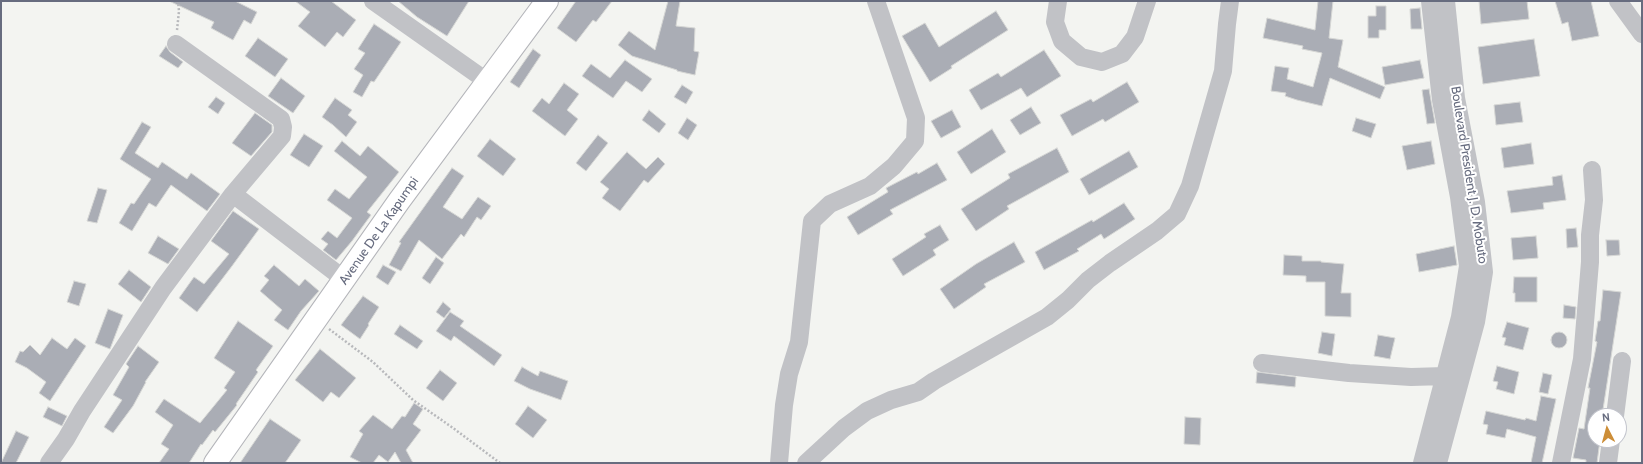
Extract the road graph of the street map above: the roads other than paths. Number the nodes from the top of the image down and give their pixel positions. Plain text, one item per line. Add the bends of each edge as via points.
1 (373, 1) edge
2 (547, 1) edge
3 (876, 1) edge
4 (1058, 1) edge
5 (1147, 1) edge
6 (1230, 1) edge
7 (1430, 1) edge
8 (1446, 1) edge
9 (1618, 1) edge
10 (1642, 34) edge
11 (176, 44) road end
12 (488, 82) junction
13 (1448, 99) junction
14 (1592, 170) dead end
15 (233, 194) junction
16 (344, 279) junction
17 (1622, 361) dead end
18 (1262, 364) dead end
19 (1452, 378) junction
20 (1616, 408) edge
21 (1610, 448) edge
22 (49, 463) edge
23 (215, 463) edge
24 (779, 463) edge
25 (806, 463) edge
26 (1422, 463) edge
27 (1438, 463) edge
28 (1561, 463) edge
29 (1608, 463) edge

1 - 12 street
2 - 12 main road, Avenue De La Kapumpi
3 - 24 street via 916,118 915,141 894,166 870,186 830,204 812,221 799,342 789,374
4 - 5 street via 1055,22 1062,41 1081,57 1102,62 1122,54 1135,37
6 - 25 street via 1223,71 1190,186 1177,214 1157,232 1088,280 1047,317 918,392 867,411
7 - 13 street, Boulevard President J. D. Mobuto
8 - 13 street, Boulevard President J. D. Mobuto
9 - 10 street
11 - 15 street via 281,119 282,136
12 - 16 main road, Avenue De La Kapumpi
13 - 19 street, Boulevard President J. D. Mobuto via 1476,202 1484,272 1476,322
14 - 28 street via 1593,219 1582,359
15 - 16 street
15 - 22 street via 163,288
16 - 23 main road, Avenue De La Kapumpi via 317,321
17 - 20 street
18 - 19 street via 1349,373
19 - 26 street, Boulevard President J. D. Mobuto
19 - 27 street, Boulevard President J. D. Mobuto
21 - 29 street

